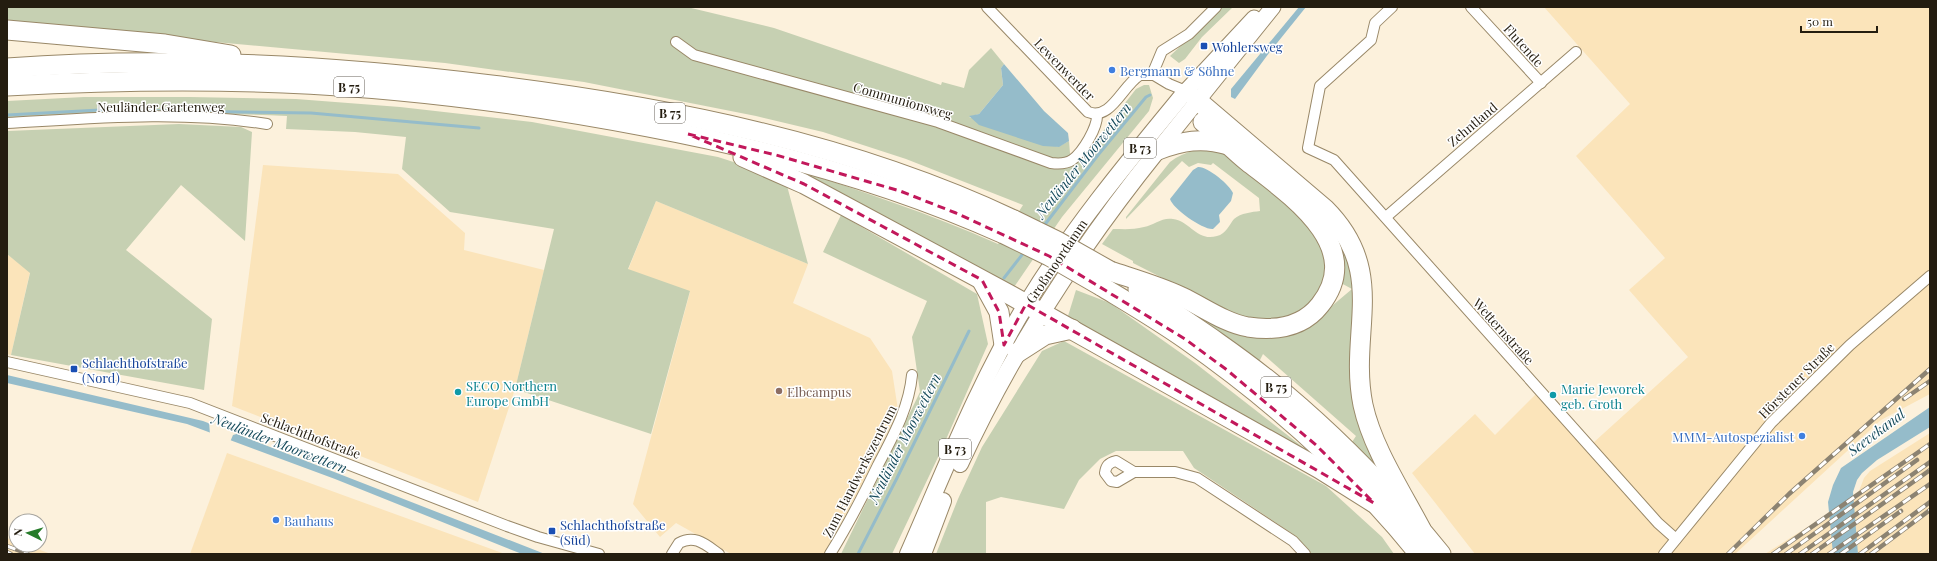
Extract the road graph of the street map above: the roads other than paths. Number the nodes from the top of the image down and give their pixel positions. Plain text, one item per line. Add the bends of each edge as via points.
1 (987, 7) edge
2 (1216, 7) edge
3 (1264, 7) edge
4 (1273, 7) edge
5 (1392, 7) edge
6 (1472, 7) edge
7 (7, 30) edge
8 (676, 42) dead end
9 (1576, 52) dead end
10 (7, 68) edge
11 (311, 68) junction
12 (1152, 75) junction
13 (1541, 83) junction
14 (7, 86) edge
15 (1188, 101) junction
16 (1097, 114) junction
17 (7, 123) edge
18 (267, 124) dead end
19 (688, 134) junction
20 (1228, 145) junction
21 (1158, 150) junction
22 (1386, 216) junction
23 (1009, 227) junction
24 (1930, 276) edge
25 (1106, 278) junction
26 (982, 280) junction
27 (1034, 308) junction
28 (1072, 329) junction
29 (1011, 349) junction
30 (7, 362) edge
31 (912, 375) dead end
32 (1134, 472) dead end
33 (1374, 503) junction
34 (1421, 529) junction
35 (1676, 539) junction
36 (599, 554) edge
37 (672, 554) edge
38 (719, 554) edge
39 (830, 554) edge
40 (908, 554) edge
41 (923, 554) edge
42 (1305, 554) edge
43 (1420, 554) edge
44 (1441, 554) edge
45 (1664, 554) edge

1 - 16 street, Lewenwerder via 1084,109
2 - 12 street via 1189,34 1162,51
3 - 15 main road, Großmoordamm
4 - 15 main road, Großmoordamm
5 - 22 street, Wetternstraße via 1375,22 1371,40 1320,86 1308,148 1334,160
6 - 13 street, Flutende
7 - 11 highway, B 75 via 165,44
8 - 16 street, Communionsweg via 694,55 938,122 1051,163 1066,163 1078,154 1096,125
9 - 13 street, Zehntland
10 - 11 highway, B 75 via 170,63
11 - 23 highway, B 75 via 523,89 690,117 779,138 905,175
12 - 15 street via 1169,84
12 - 16 street, Lewenwerder via 1140,75 1125,88 1112,106
13 - 22 street, Zehntland
14 - 19 highway, B 75 via 98,81 170,81 283,83 365,88 522,106
15 - 20 highway, B 75
15 - 21 main road, Großmoordamm
15 - 27 main road, Großmoordamm / B 73 via 1102,195 1055,261
15 - 34 highway, B 75 via 1326,209 1353,245 1361,271 1363,289 1359,362 1364,407 1375,442
17 - 18 street, Neuländer Gartenweg via 126,116 238,119
19 - 23 highway, B 75 via 776,155 900,191 956,213
19 - 26 highway, B 75 via 804,184
20 - 21 highway, B 75 via 1208,140 1194,140
20 - 25 highway, B 75 via 1301,206 1314,218 1325,234 1333,259 1333,278 1327,295 1316,309 1302,321 1285,327 1247,327 1181,296
21 - 27 main road, Großmoordamm / B 73 via 1082,251
22 - 35 street, Wetternstraße via 1658,523
23 - 25 highway, B 75, bridge via 1057,241
24 - 35 street, Hörstener Straße via 1850,345 1776,417
25 - 33 highway, B 75 via 1269,403
25 - 34 highway, B 75 via 1195,326 1283,392 1347,451
26 - 27 highway, B 75
26 - 29 highway via 999,312
27 - 28 highway, B 75
27 - 29 main road, Großmoordamm / B 73
28 - 29 highway via 1045,335
28 - 33 highway, B 75 via 1320,469
29 - 40 main road, Großmoordamm / B 73 via 968,418
29 - 41 main road, Großmoordamm / B 73 via 942,503
30 - 36 street, Schlachthofstraße via 190,403 520,530
31 - 39 street, Zum Handwerkszentrum via 903,415 850,522
32 - 42 street via 1175,472 1197,478 1293,541
33 - 43 highway, B 75
34 - 44 highway, B 75
35 - 45 street, Hörstener Straße
37 - 38 street via 679,543 691,538

